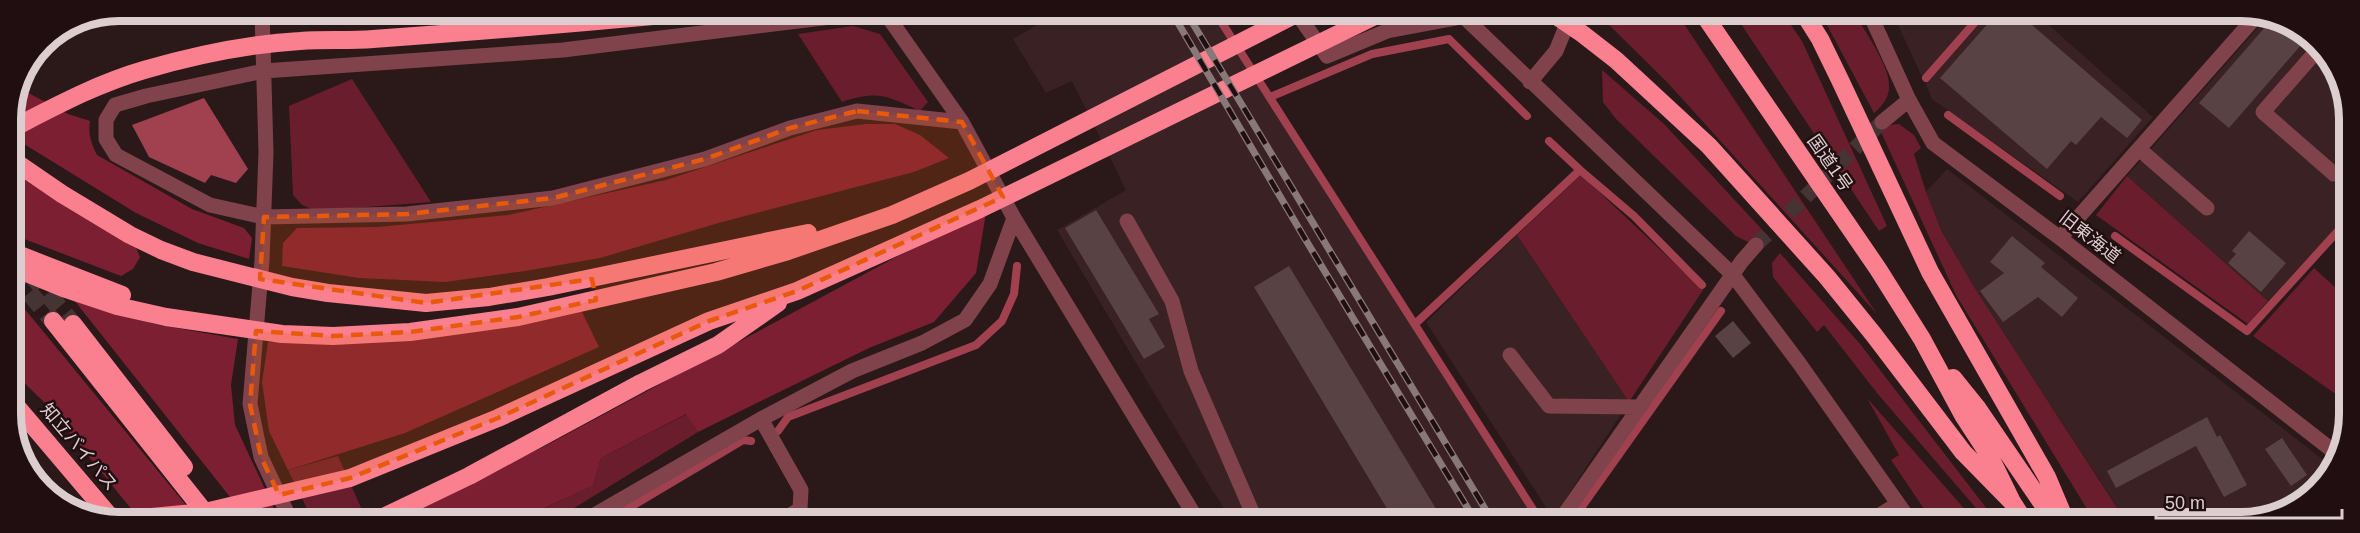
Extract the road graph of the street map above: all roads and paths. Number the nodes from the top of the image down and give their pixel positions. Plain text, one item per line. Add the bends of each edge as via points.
1 (262, 21) edge
2 (599, 21) edge
3 (800, 21) edge
4 (889, 21) edge
5 (1280, 21) edge
6 (1304, 21) edge
7 (1365, 21) edge
8 (1430, 21) edge
9 (1467, 21) edge
10 (1564, 21) edge
11 (1568, 21) edge
12 (1708, 21) edge
13 (1809, 21) edge
14 (1873, 21) edge
15 (2250, 22) edge
16 (2314, 54) edge
17 (264, 71) junction
18 (1530, 82) junction
19 (1908, 100) junction
20 (962, 122) junction
21 (1882, 122) tunnel mouth
22 (21, 124) edge
23 (2139, 149) junction
24 (21, 166) edge
25 (2334, 174) dead end
26 (926, 202) junction
27 (2206, 208) dead end
28 (264, 217) junction
29 (1014, 218) junction
30 (1127, 221) dead end
31 (2060, 238) junction
32 (1756, 245) tunnel mouth
33 (21, 256) edge
34 (21, 271) edge
35 (1733, 275) junction
36 (797, 291) junction
37 (53, 321) tunnel mouth
38 (234, 323) junction
39 (73, 324) tunnel mouth
40 (1922, 339) junction
41 (1510, 355) dead end
42 (1640, 407) junction
43 (21, 412) edge
44 (761, 419) junction
45 (2332, 450) edge
46 (2012, 502) junction
47 (1898, 504) junction
48 (105, 511) edge
49 (205, 512) edge
50 (205, 512) edge
51 (214, 512) edge
52 (287, 512) edge
53 (394, 512) edge
54 (600, 512) edge
55 (795, 512) edge
56 (1193, 512) edge
57 (1252, 512) edge
58 (1566, 512) edge
59 (1885, 512) edge
60 (1904, 512) edge
61 (2018, 512) edge
62 (2048, 512) edge
63 (2062, 512) edge

1 - 17 street
2 - 22 highway via 299,41 229,51 144,70 71,98
3 - 17 street via 563,50
4 - 20 street
5 - 26 highway
6 - 8 street via 1327,56 1387,31
7 - 36 highway via 980,209
9 - 18 street
10 - 46 highway via 1616,60 1709,146 1827,277 1963,452
11 - 18 street via 1556,51
12 - 40 highway, 国道1号
13 - 63 highway via 1930,272 2047,477
14 - 19 street, 旧東海道
15 - 23 street
16 - 25 street via 2263,112
17 - 28 street
17 - 28 street via 116,105 106,120 106,139 116,155 210,205
18 - 35 street
19 - 21 street
19 - 31 street, 旧東海道 via 1933,143
20 - 28 street via 857,111 790,128 705,159 553,198 407,214
20 - 29 street
23 - 27 street
23 - 31 street
24 - 26 highway via 130,235 193,262 292,287 426,303 489,297 798,236
26 - 38 highway via 716,272 518,317 410,332 333,336 282,334
28 - 52 street via 250,404 261,457
29 - 44 street via 990,284 965,320
29 - 56 street
30 - 57 street via 1172,301 1191,372
31 - 45 street, 旧東海道
32 - 35 street
33 - 38 highway via 121,295
34 - 38 highway via 117,306 166,317
35 - 42 street
35 - 47 street
36 - 49 highway via 709,321 498,418 350,478
36 - 53 highway via 718,345
37 - 50 highway
39 - 51 highway
40 - 46 highway, 国道1号 via 1989,454
40 - 62 highway, 国道1号 via 1977,409
41 - 42 street via 1549,406
42 - 58 street
43 - 48 highway, 知立バイパス
44 - 54 street
44 - 55 street via 801,490 800,509
46 - 61 highway, 国道1号
47 - 59 street
47 - 60 street

